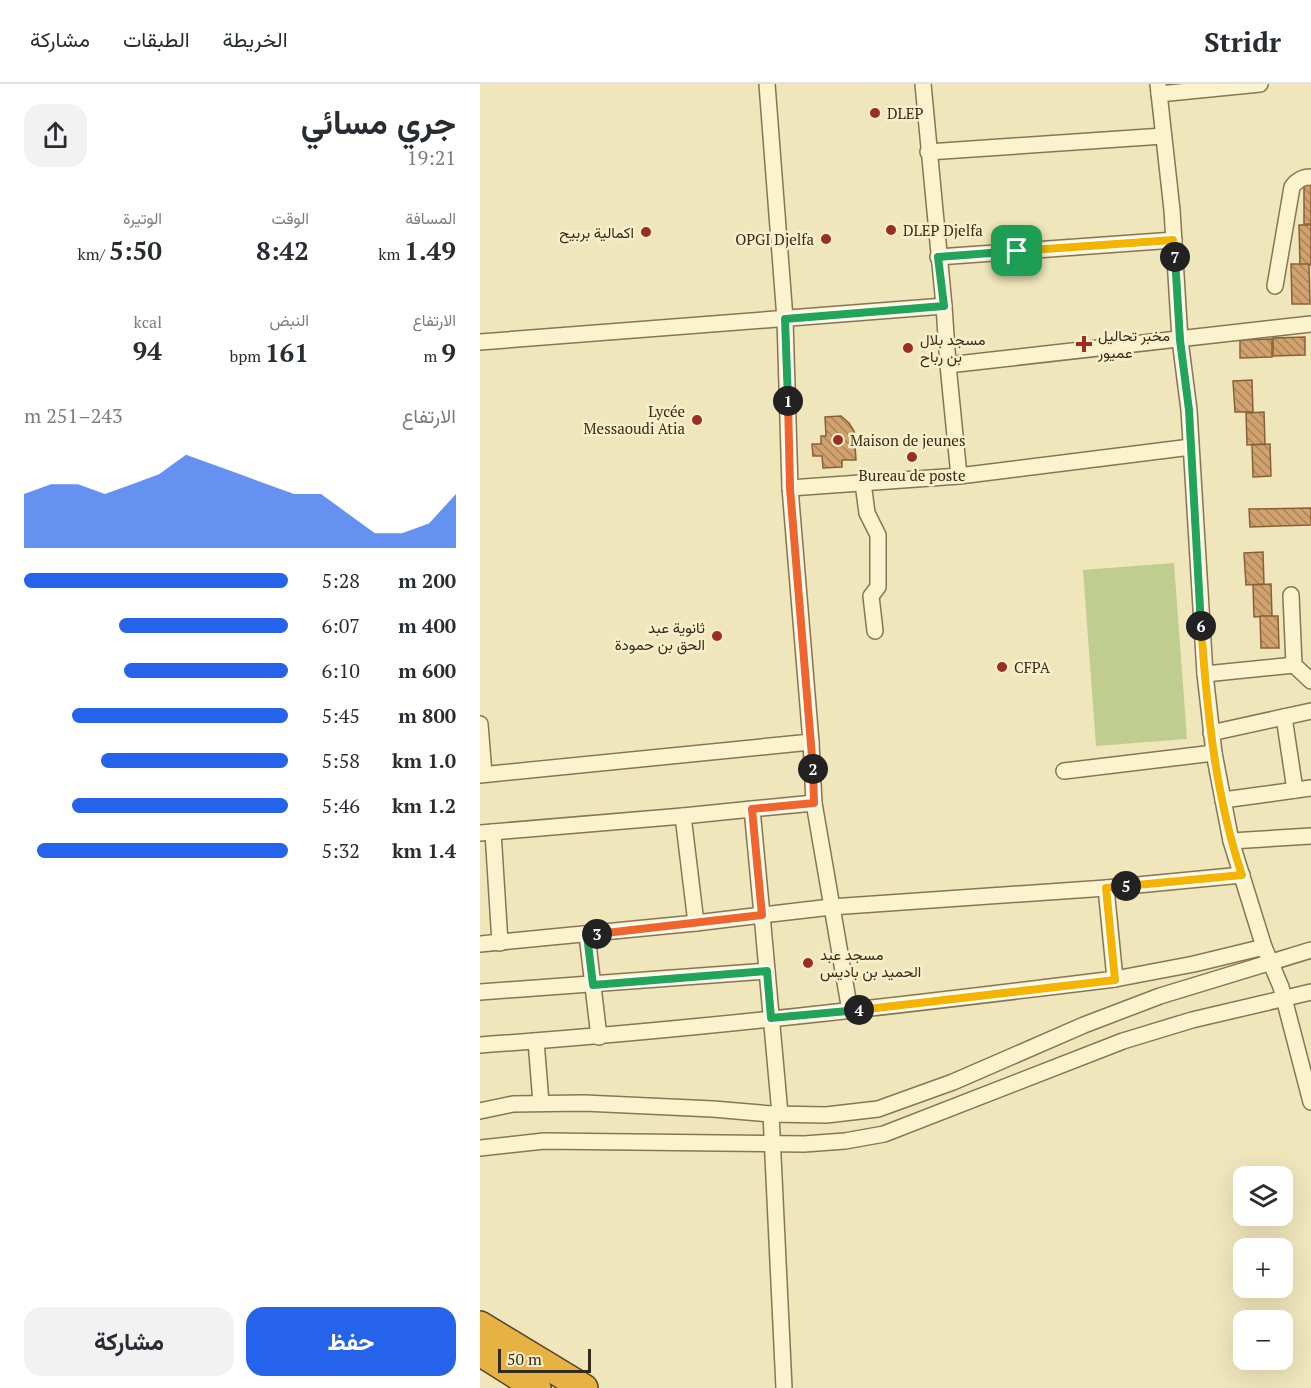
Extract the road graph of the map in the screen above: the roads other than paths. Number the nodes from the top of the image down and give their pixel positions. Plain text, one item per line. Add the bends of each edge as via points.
1 (766, 84) edge
2 (923, 84) edge
3 (1260, 84) edge
4 (1159, 89) edge
5 (1163, 136) junction
6 (928, 152) junction
7 (1311, 177) edge
8 (1173, 240) junction
9 (938, 257) junction
10 (1275, 285) dead end
11 (944, 306) junction
12 (785, 319) junction
13 (1311, 324) edge
14 (1180, 340) junction
15 (480, 342) edge
16 (948, 365) junction
17 (1191, 447) junction
18 (959, 476) junction
19 (863, 483) junction
20 (790, 488) junction
21 (1291, 595) dead end
22 (874, 631) dead end
23 (1294, 665) junction
24 (1205, 674) junction
25 (1311, 681) edge
26 (1311, 711) edge
27 (1284, 717) junction
28 (480, 724) edge
29 (1211, 733) junction
30 (811, 742) junction
31 (1214, 753) junction
32 (1064, 771) dead end
33 (482, 775) edge
34 (1311, 788) edge
35 (1295, 790) junction
36 (1223, 800) junction
37 (814, 803) junction
38 (752, 809) junction
39 (683, 816) junction
40 (486, 832) edge
41 (1311, 836) edge
42 (1231, 842) junction
43 (1242, 875) junction
44 (1106, 888) junction
45 (831, 908) junction
46 (762, 915) junction
47 (696, 923) junction
48 (587, 935) junction
49 (500, 943) junction
50 (480, 944) edge
51 (1264, 947) junction
52 (1311, 950) edge
53 (1273, 966) junction
54 (767, 971) junction
55 (1115, 980) junction
56 (593, 985) junction
57 (480, 992) edge
58 (1282, 992) junction
59 (1311, 992) edge
60 (850, 1011) junction
61 (771, 1018) junction
62 (599, 1037) junction
63 (536, 1041) junction
64 (480, 1045) edge
65 (1311, 1102) edge
66 (541, 1103) junction
67 (480, 1111) edge
68 (776, 1114) junction
69 (772, 1144) junction
70 (480, 1149) edge
71 (480, 1324) edge
72 (480, 1352) edge
73 (537, 1388) edge
74 (584, 1388) edge
75 (784, 1388) edge

1 - 12 street
2 - 6 street
3 - 4 street
4 - 5 street
5 - 6 street
5 - 8 street
6 - 9 street
7 - 10 street via 1296,181 1292,187
8 - 9 street
8 - 14 street
9 - 11 street
11 - 12 street
11 - 16 street
12 - 15 street
12 - 20 street
13 - 14 street
14 - 16 street
14 - 17 street
16 - 18 street
17 - 18 street
17 - 24 street
18 - 19 street
19 - 20 street
19 - 22 street via 867,513 878,535 878,587 871,596
20 - 30 street
21 - 23 street
23 - 24 street
23 - 25 street
24 - 29 street
26 - 27 street
27 - 29 street
27 - 35 street
28 - 33 street
29 - 31 street
30 - 33 street
30 - 37 street
31 - 32 street
31 - 36 street
34 - 35 street
35 - 36 street
36 - 42 street
37 - 38 street
37 - 45 street
38 - 39 street
38 - 46 street
39 - 40 street
39 - 47 street
40 - 49 street
41 - 42 street
42 - 43 street
43 - 44 street
43 - 51 street
44 - 45 street
44 - 55 street
45 - 46 street
45 - 60 street
46 - 47 street
46 - 54 street
47 - 48 street
48 - 49 street
48 - 56 street
49 - 50 street
51 - 53 street
51 - 55 street
52 - 53 street
53 - 58 street
53 - 68 street via 1160,996 878,1109
54 - 56 street
54 - 61 street
55 - 60 street
56 - 57 street
56 - 62 street
58 - 59 street
58 - 65 street
58 - 69 street via 1123,1041 884,1134 845,1141
60 - 61 street
61 - 62 street
61 - 68 street
62 - 63 street
63 - 64 street
63 - 66 street
66 - 67 street
66 - 68 street
68 - 69 street
69 - 70 street via 544,1141
69 - 75 street
71 - 74 highway
72 - 73 highway

